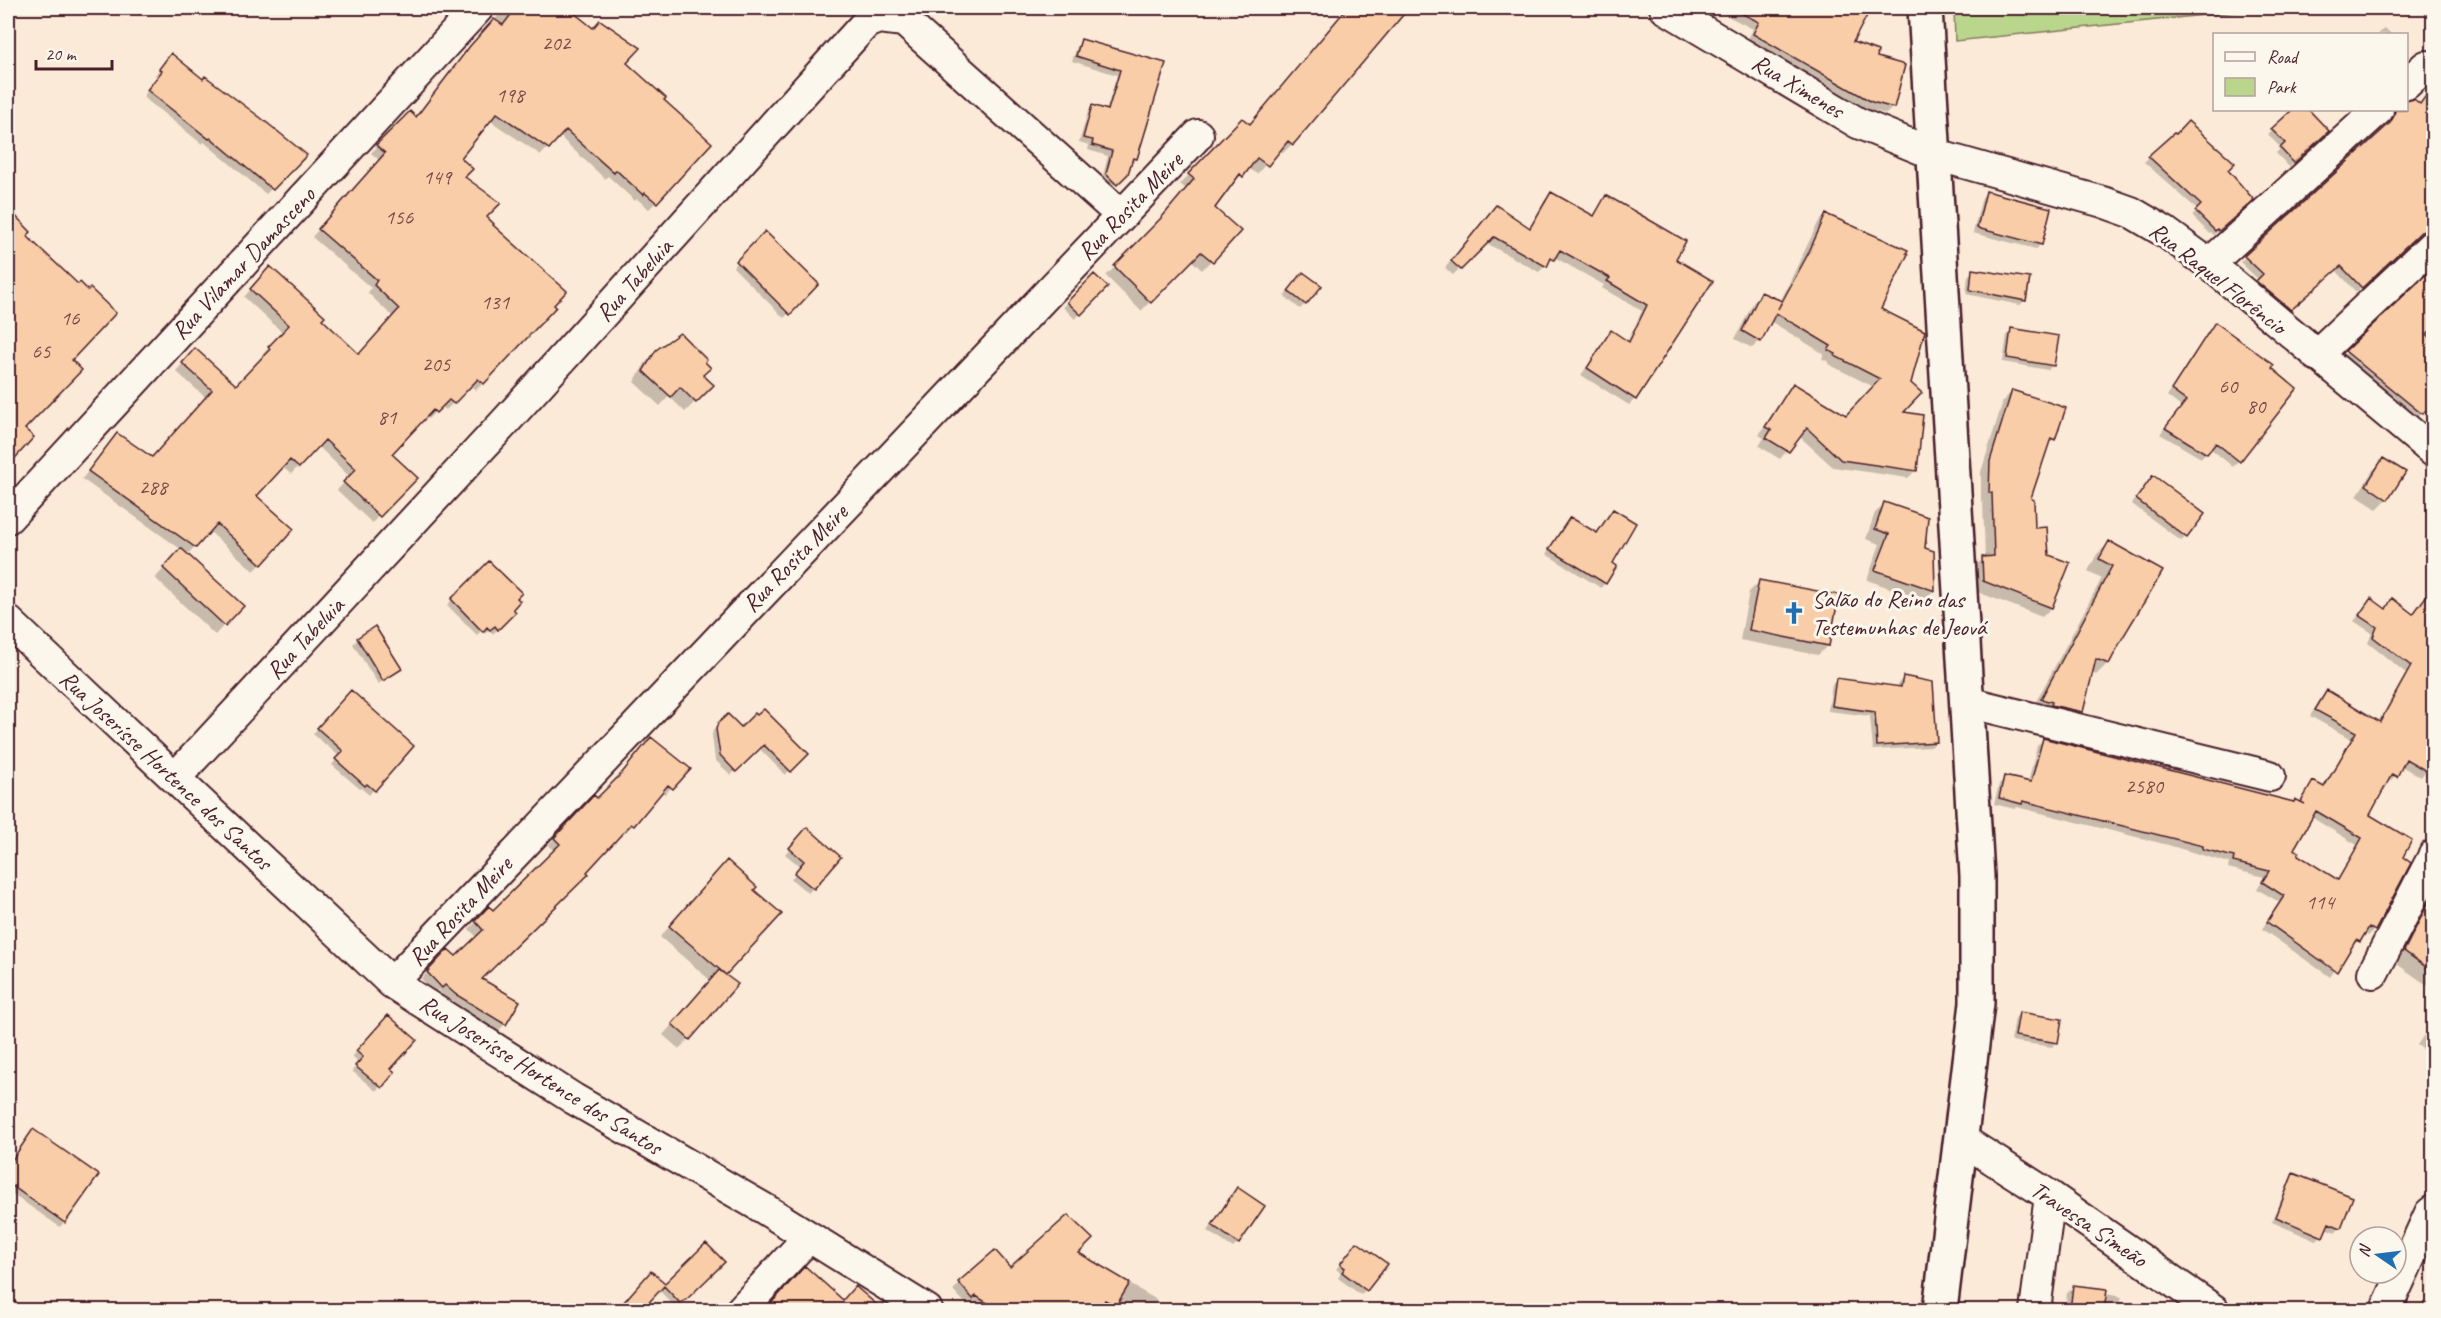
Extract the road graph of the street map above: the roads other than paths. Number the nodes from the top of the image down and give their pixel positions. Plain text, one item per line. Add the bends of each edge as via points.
1 (478, 8) edge
2 (1665, 8) edge
3 (1925, 8) edge
4 (2377, 111) edge
5 (1198, 135) dead end
6 (1936, 155) junction
7 (1121, 214) junction
8 (2433, 244) edge
9 (2209, 264) junction
10 (2316, 356) junction
11 (2427, 437) edge
12 (8, 518) edge
13 (8, 621) edge
14 (1967, 702) junction
15 (2270, 776) dead end
16 (175, 778) junction
17 (2433, 855) edge
18 (2373, 973) dead end
19 (392, 983) junction
20 (1961, 1139) junction
21 (2050, 1196) junction
22 (2433, 1210) edge
23 (808, 1238) junction
24 (741, 1311) edge
25 (927, 1311) edge
26 (1940, 1311) edge
27 (2035, 1311) edge
28 (2214, 1311) edge
29 (2386, 1311) edge

1 - 12 street, Rua Vilamar Damasceno
2 - 6 street, Rua Ximenes via 1858,123
3 - 6 main road
4 - 9 street
5 - 7 street, Rua Rosita Meire
6 - 9 street, Rua Raquel Florêncio via 2131,212
6 - 14 main road
7 - 16 street, Rua Tabeluia via 904,21 879,18 866,23 506,423
7 - 19 street, Rua Rosita Meire
8 - 10 street
9 - 10 street, Rua Raquel Florêncio
10 - 11 street, Rua Raquel Florêncio
13 - 16 street, Rua Joserísse Hortence dos Santos
14 - 15 street
14 - 20 main road via 1979,966 1974,1044
16 - 19 street, Rua Joserísse Hortence dos Santos
17 - 18 street
19 - 23 street, Rua Joserísse Hortence dos Santos via 574,1099
20 - 21 street, Travessa Simeão
20 - 26 main road
21 - 27 street
21 - 28 street, Travessa Simeão
22 - 29 street
23 - 24 street
23 - 25 street, Rua Joserísse Hortence dos Santos

